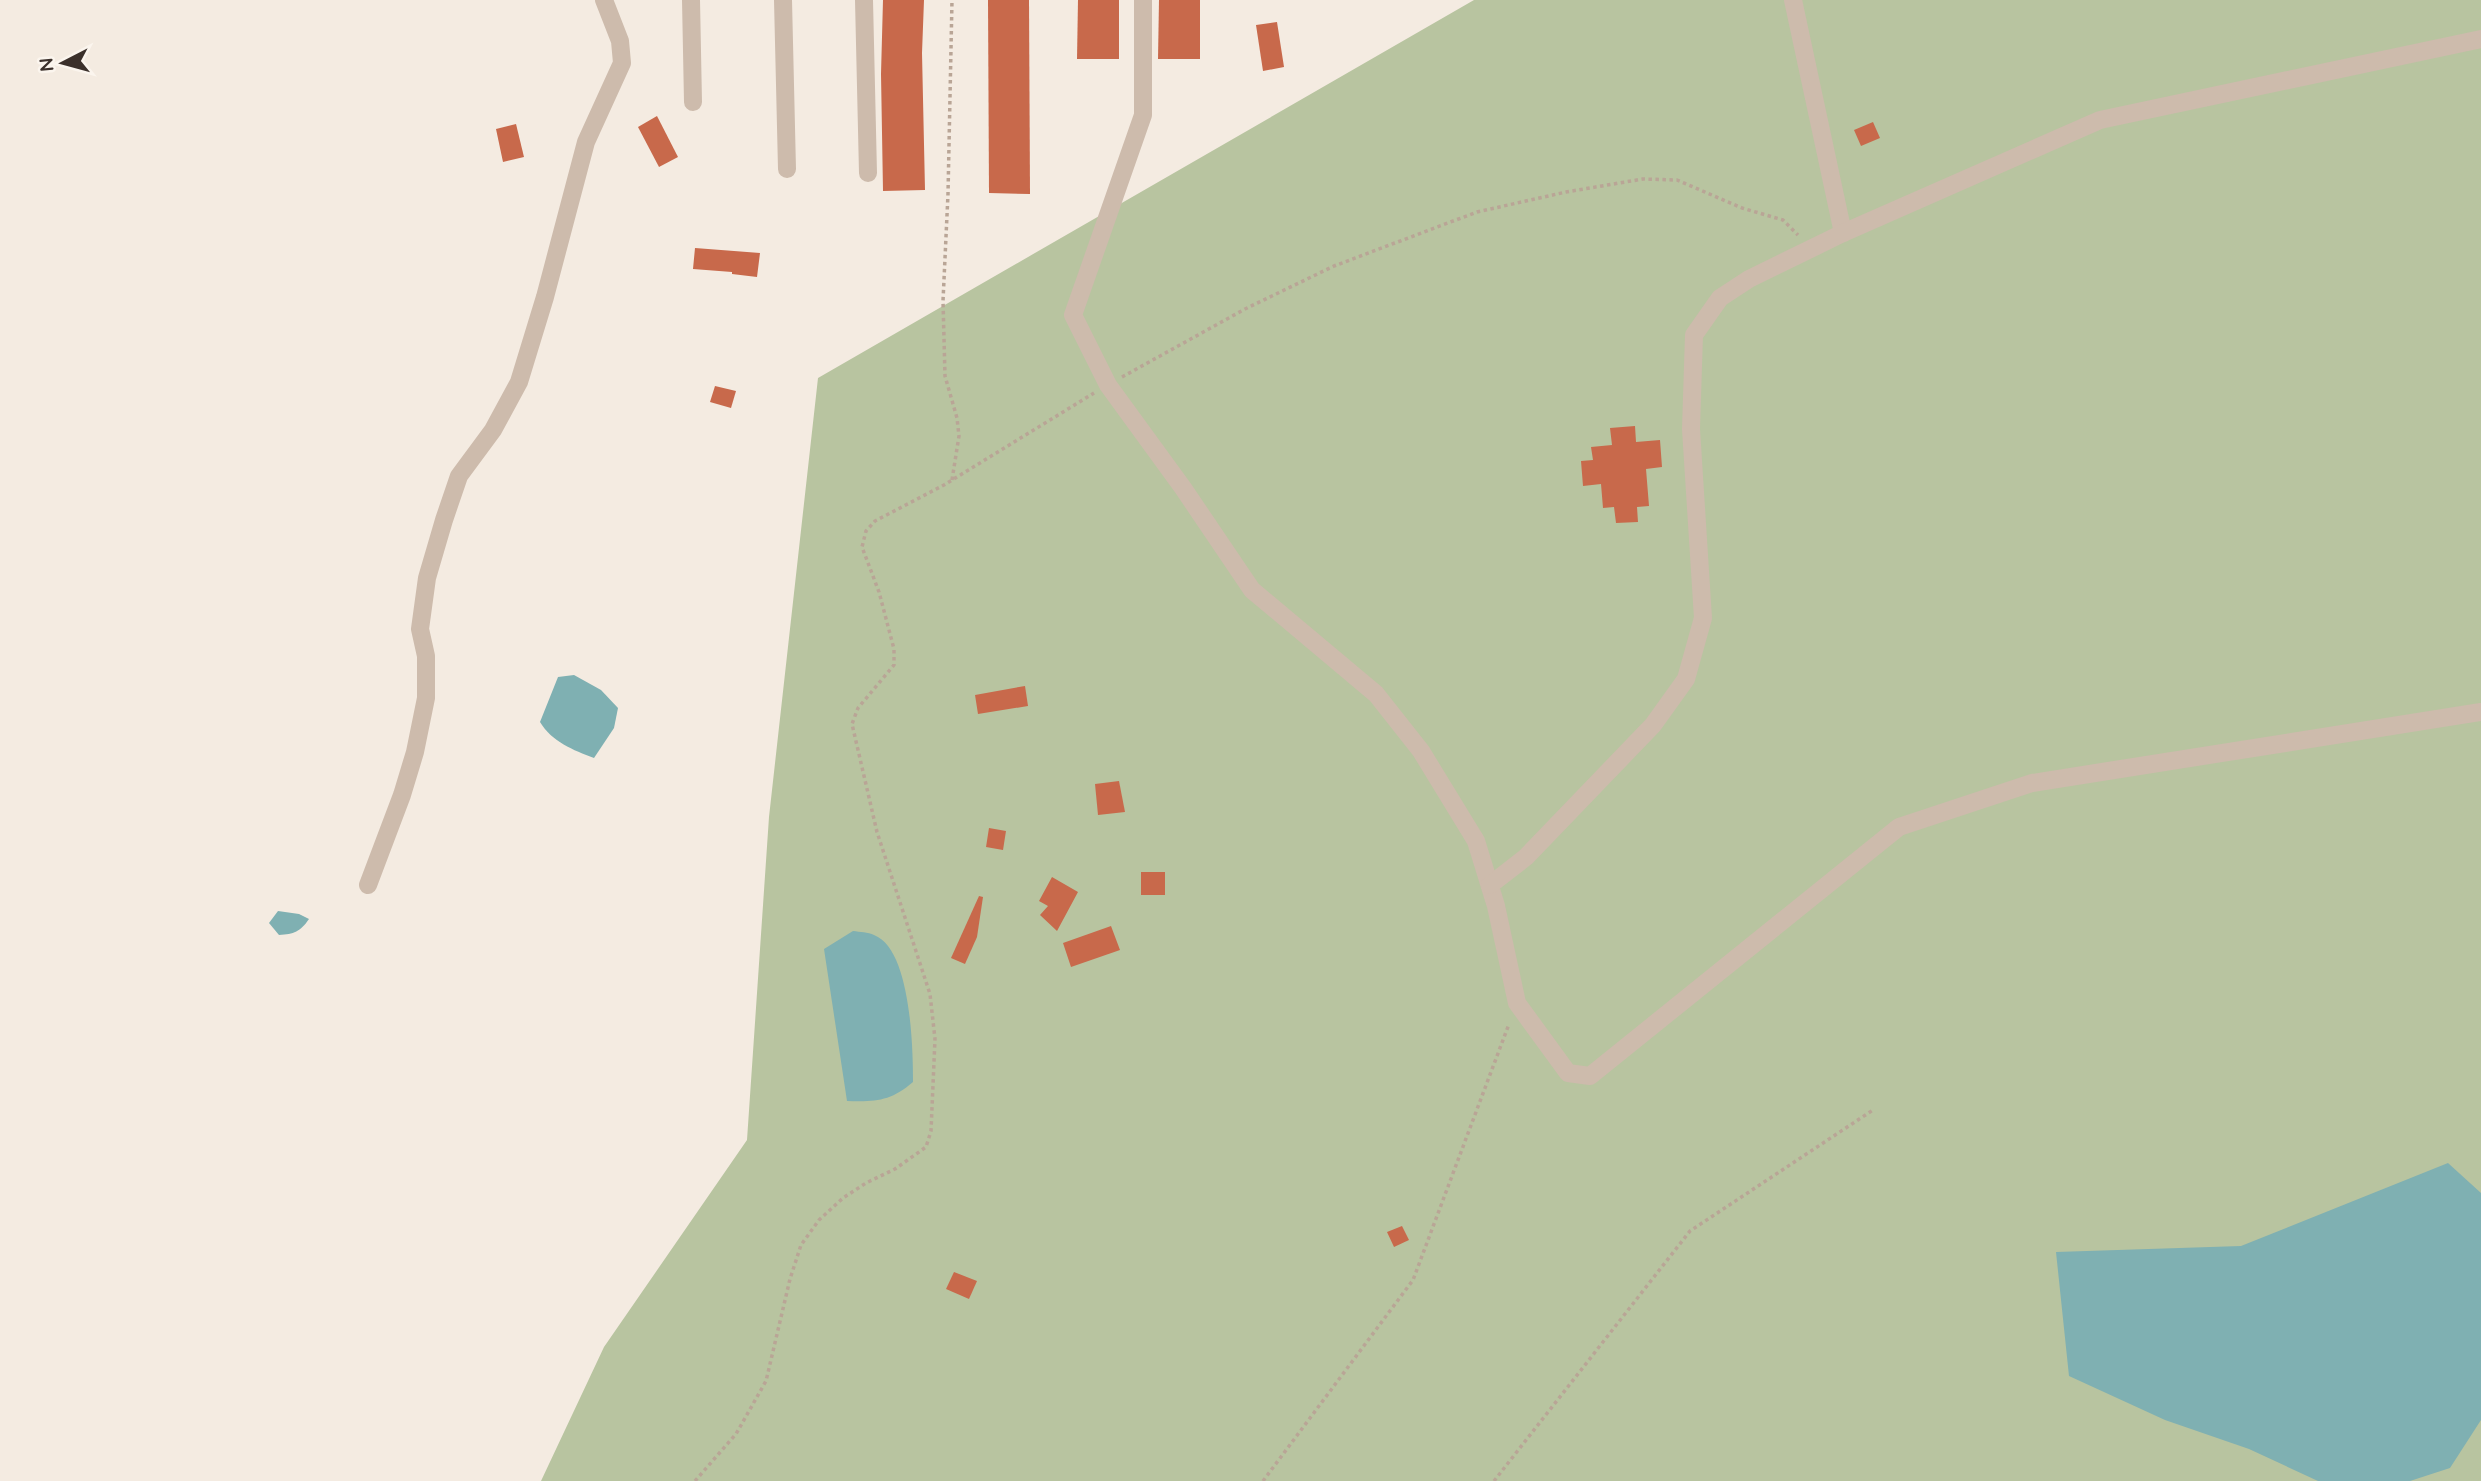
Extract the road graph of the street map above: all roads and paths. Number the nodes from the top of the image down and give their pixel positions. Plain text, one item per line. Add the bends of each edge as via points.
1 (604, 0) edge
2 (691, 0) edge
3 (783, 0) edge
4 (864, 0) edge
5 (952, 0) edge
6 (1143, 0) edge
7 (1793, 0) edge
8 (2481, 39) edge
9 (693, 102) dead end
10 (787, 169) dead end
11 (868, 173) dead end
12 (1843, 233) junction
13 (1814, 247) junction
14 (1108, 385) junction
15 (952, 480) junction
16 (2481, 712) edge
17 (368, 885) dead end
18 (1490, 885) junction
19 (1517, 1003) junction
20 (1873, 1110) dead end
21 (695, 1481) edge
22 (1263, 1481) edge
23 (1494, 1481) edge

1 - 17 street via 620,41 622,64 586,142 519,382 493,430 459,476 444,520 427,578 420,629 426,656 426,698 415,752
2 - 9 street
3 - 10 street
4 - 11 street
5 - 15 path via 943,301 945,376 959,436
6 - 14 street via 1143,115 1073,315
7 - 12 street
8 - 12 street via 2100,120
12 - 13 street
13 - 14 path via 1783,220 1677,180 1643,180 1566,192 1477,212 1334,266
13 - 18 street via 1720,298 1694,335 1691,429 1703,618 1686,679 1653,725 1526,857
14 - 15 path
14 - 18 street via 1252,590 1376,694 1421,751 1476,841
15 - 21 path via 874,521 866,531 863,547 879,592 894,664 858,708 852,724 877,832 930,994 935,1039 932,1131 926,1147 843,1198 801,1245 766,1381 736,1434
16 - 19 street via 2032,783 1899,827 1590,1076 1568,1073
18 - 19 street
19 - 22 path via 1413,1280
20 - 23 path via 1690,1231

